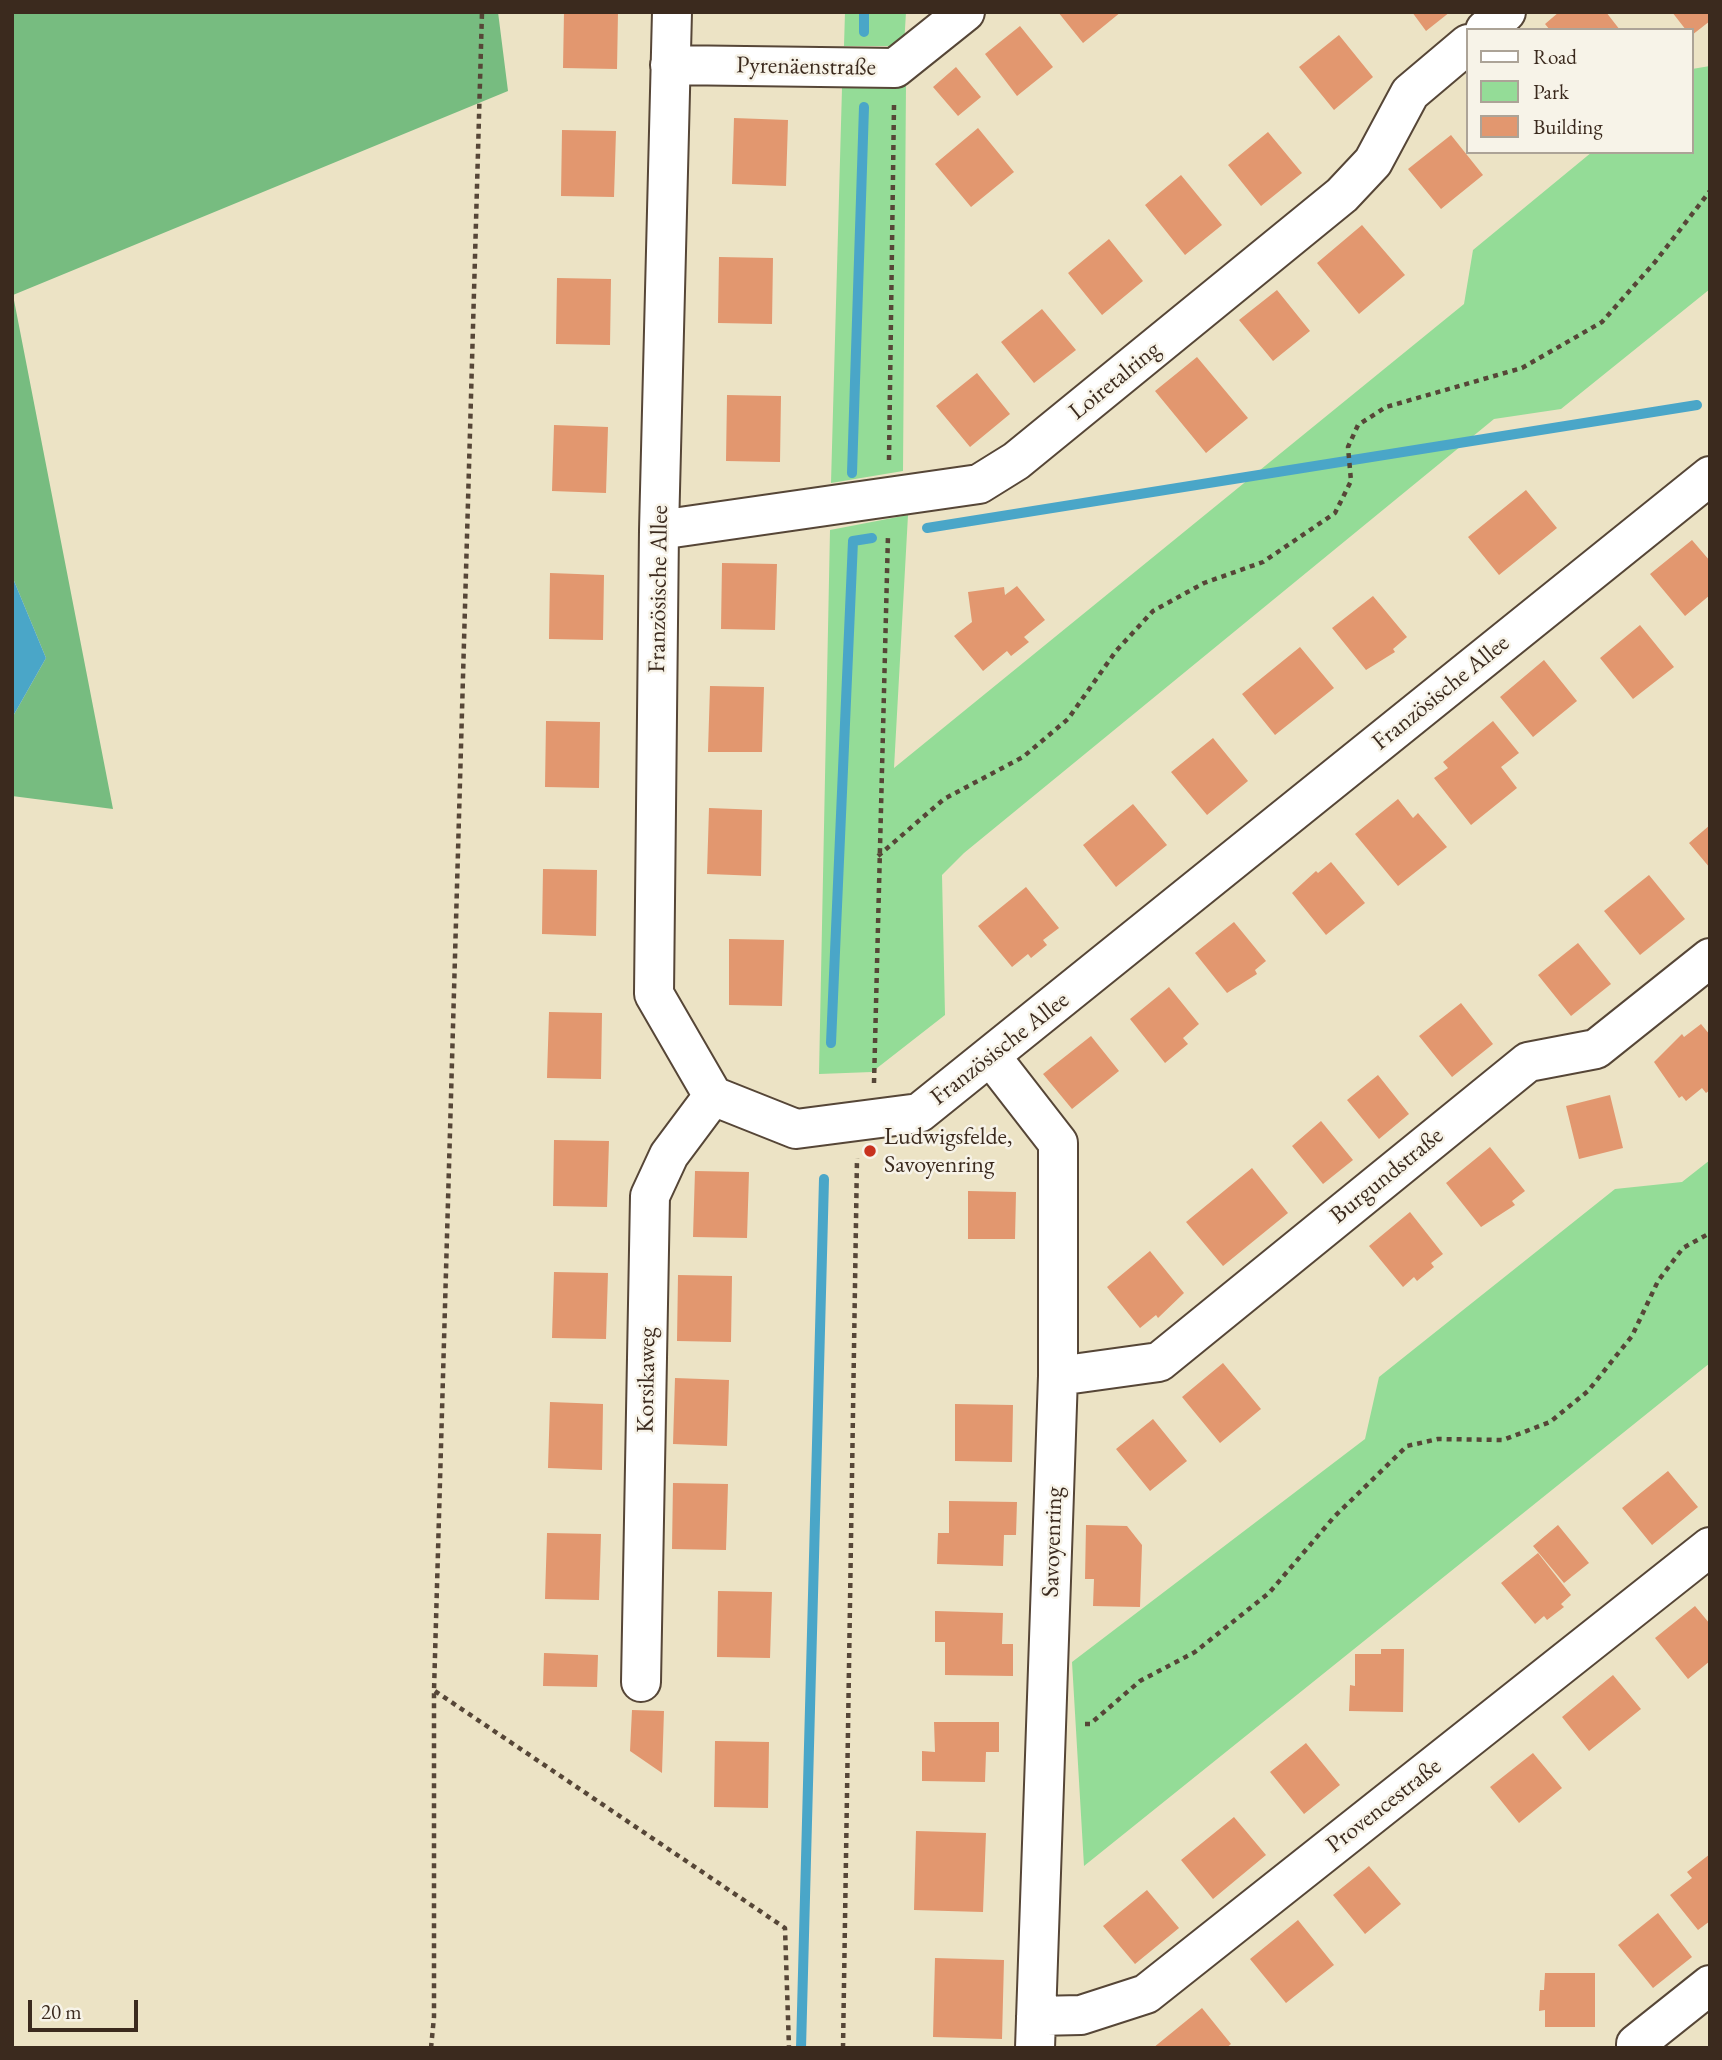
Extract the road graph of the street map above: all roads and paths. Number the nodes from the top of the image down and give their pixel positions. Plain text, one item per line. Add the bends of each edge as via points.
1 (482, 12) edge
2 (672, 12) edge
3 (965, 12) edge
4 (1506, 12) edge
5 (1487, 28) edge
6 (1466, 46) edge
7 (670, 65) junction
8 (895, 68) junction
9 (1710, 191) edge
10 (1710, 476) edge
11 (889, 495) junction
12 (659, 530) junction
13 (878, 856) junction
14 (1710, 958) edge
15 (992, 1058) junction
16 (713, 1096) junction
17 (866, 1120) junction
18 (1710, 1233) edge
19 (1058, 1376) junction
20 (1710, 1547) edge
21 (641, 1682) dead end
22 (434, 1690) junction
23 (1046, 1723) junction
24 (1710, 1985) edge
25 (1035, 2032) edge
26 (431, 2048) edge
27 (789, 2048) edge
28 (843, 2048) edge
29 (1636, 2048) edge

1 - 22 path
2 - 7 street, Französische Allee
3 - 8 street, Pyrenäenstraße
4 - 5 street
6 - 11 street, Loiretalring via 1410,93 1373,162 1342,195 1016,461 979,484
7 - 8 street, Pyrenäenstraße
7 - 12 street, Französische Allee
8 - 11 path
9 - 13 path via 1602,322 1522,368 1386,407 1358,425 1348,447 1351,481 1335,513 1263,562 1204,583 1153,611 1116,651 1059,727 1023,757 944,799
10 - 15 street, Französische Allee
11 - 12 street, Loiretalring
11 - 13 path
12 - 16 street, Französische Allee via 654,994
13 - 17 path via 872,1072
14 - 19 street, Burgundstraße via 1596,1049 1528,1062 1159,1362
15 - 17 street, Französische Allee via 919,1113
15 - 19 street, Savoyenring via 1058,1143
16 - 17 street, Französische Allee via 796,1129
16 - 21 street, Korsikaweg via 669,1155 650,1196
17 - 28 path via 858,1196
18 - 23 path via 1684,1248 1658,1281 1632,1336 1588,1391 1550,1422 1503,1440 1450,1439 1407,1446 1334,1517 1269,1593 1195,1652 1140,1681 1090,1724
19 - 23 street, Savoyenring
20 - 25 street, Provencestraße via 1146,1994
22 - 26 path
22 - 27 path via 785,1928
23 - 25 street, Savoyenring
24 - 29 street

